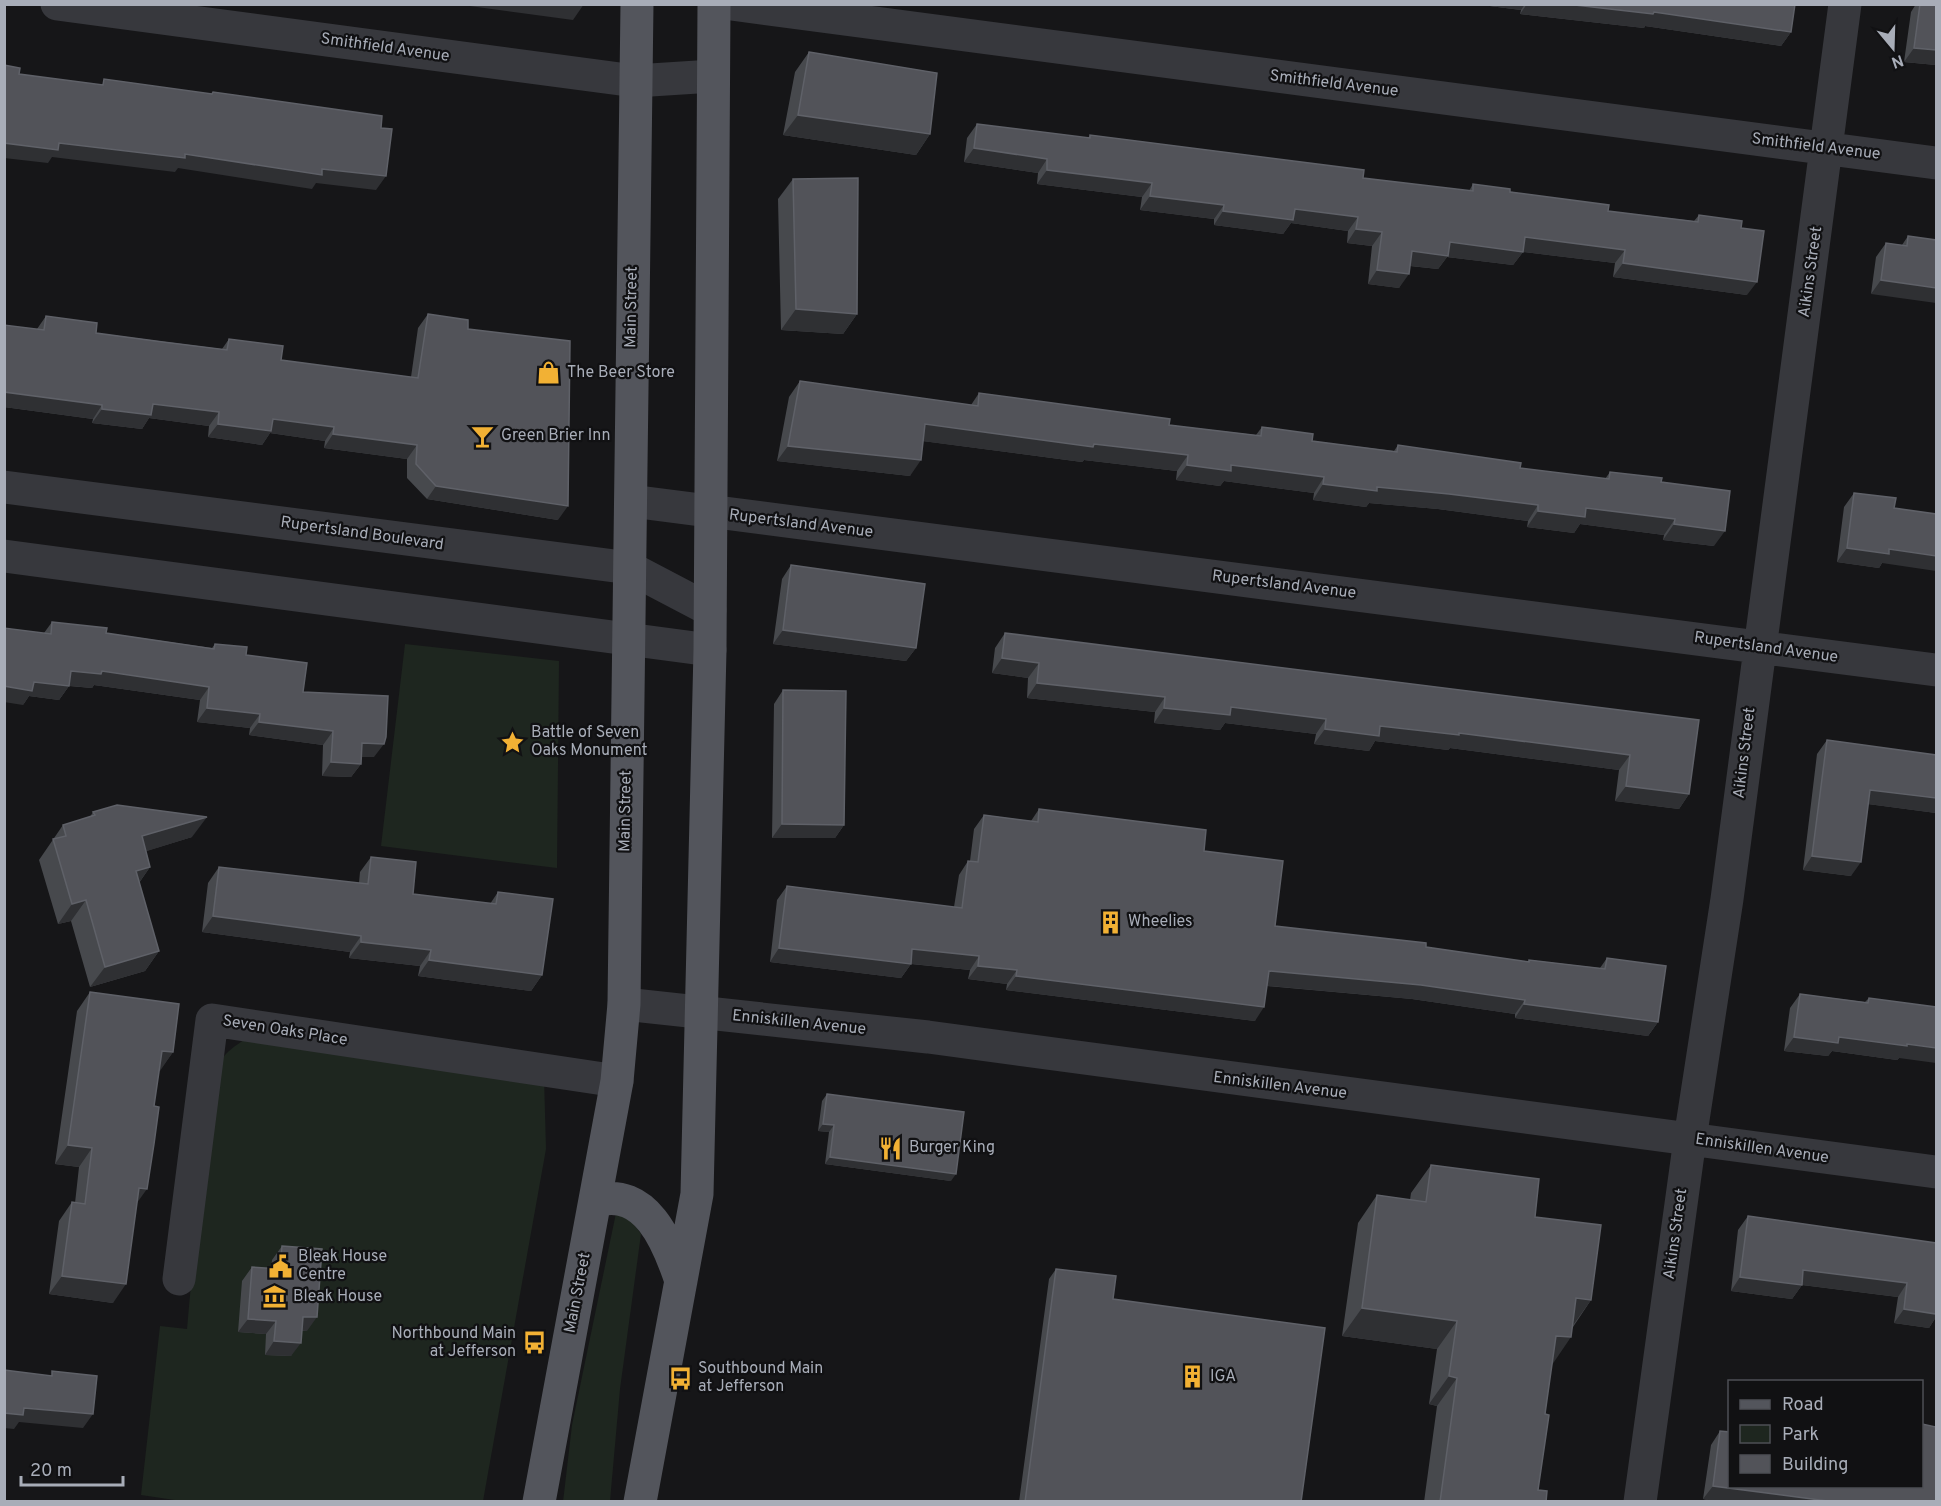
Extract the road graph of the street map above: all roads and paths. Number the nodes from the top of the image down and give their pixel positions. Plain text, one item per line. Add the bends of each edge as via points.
1 (57, 4) edge
2 (637, 4) edge
3 (714, 4) edge
4 (731, 4) edge
5 (1845, 4) edge
6 (713, 76) junction
7 (635, 81) junction
8 (1827, 148) junction
9 (1936, 163) edge
10 (4, 487) edge
11 (630, 501) junction
12 (711, 513) junction
13 (4, 556) edge
14 (630, 568) junction
15 (710, 610) junction
16 (628, 640) junction
17 (1759, 646) junction
18 (710, 650) junction
19 (1936, 670) edge
20 (624, 1004) junction
21 (702, 1012) junction
22 (617, 1081) junction
23 (1690, 1139) junction
24 (1936, 1172) edge
25 (595, 1201) junction
26 (179, 1279) dead end
27 (681, 1281) junction
28 (539, 1502) edge
29 (640, 1502) edge
30 (1640, 1502) edge

1 - 7 street, Smithfield Avenue
2 - 7 main road, Main Street
3 - 6 main road
4 - 8 street, Smithfield Avenue
5 - 8 street, Aikins Street
6 - 7 street, Smithfield Avenue
6 - 12 main road
7 - 11 main road, Main Street
8 - 9 street, Smithfield Avenue
8 - 17 street, Aikins Street
10 - 14 street, Rupertsland Boulevard
11 - 12 street, Rupertsland Avenue
11 - 14 main road, Main Street
12 - 15 main road
12 - 17 street, Rupertsland Avenue
13 - 16 street
14 - 15 street, Rupertsland Boulevard
14 - 16 main road, Main Street
15 - 18 main road
16 - 18 street
16 - 20 main road, Main Street
17 - 19 street, Rupertsland Avenue
17 - 23 street, Aikins Street via 1727,899
18 - 21 main road
20 - 21 street, Enniskillen Avenue
20 - 22 main road, Main Street
21 - 23 street, Enniskillen Avenue via 928,1037
21 - 27 main road via 697,1194
22 - 25 main road, Main Street
22 - 26 street, Seven Oaks Place via 212,1020
23 - 24 street, Enniskillen Avenue
23 - 30 street, Aikins Street
25 - 27 main road via 624,1199 639,1208 656,1225 671,1250
25 - 28 main road, Main Street
27 - 29 main road

